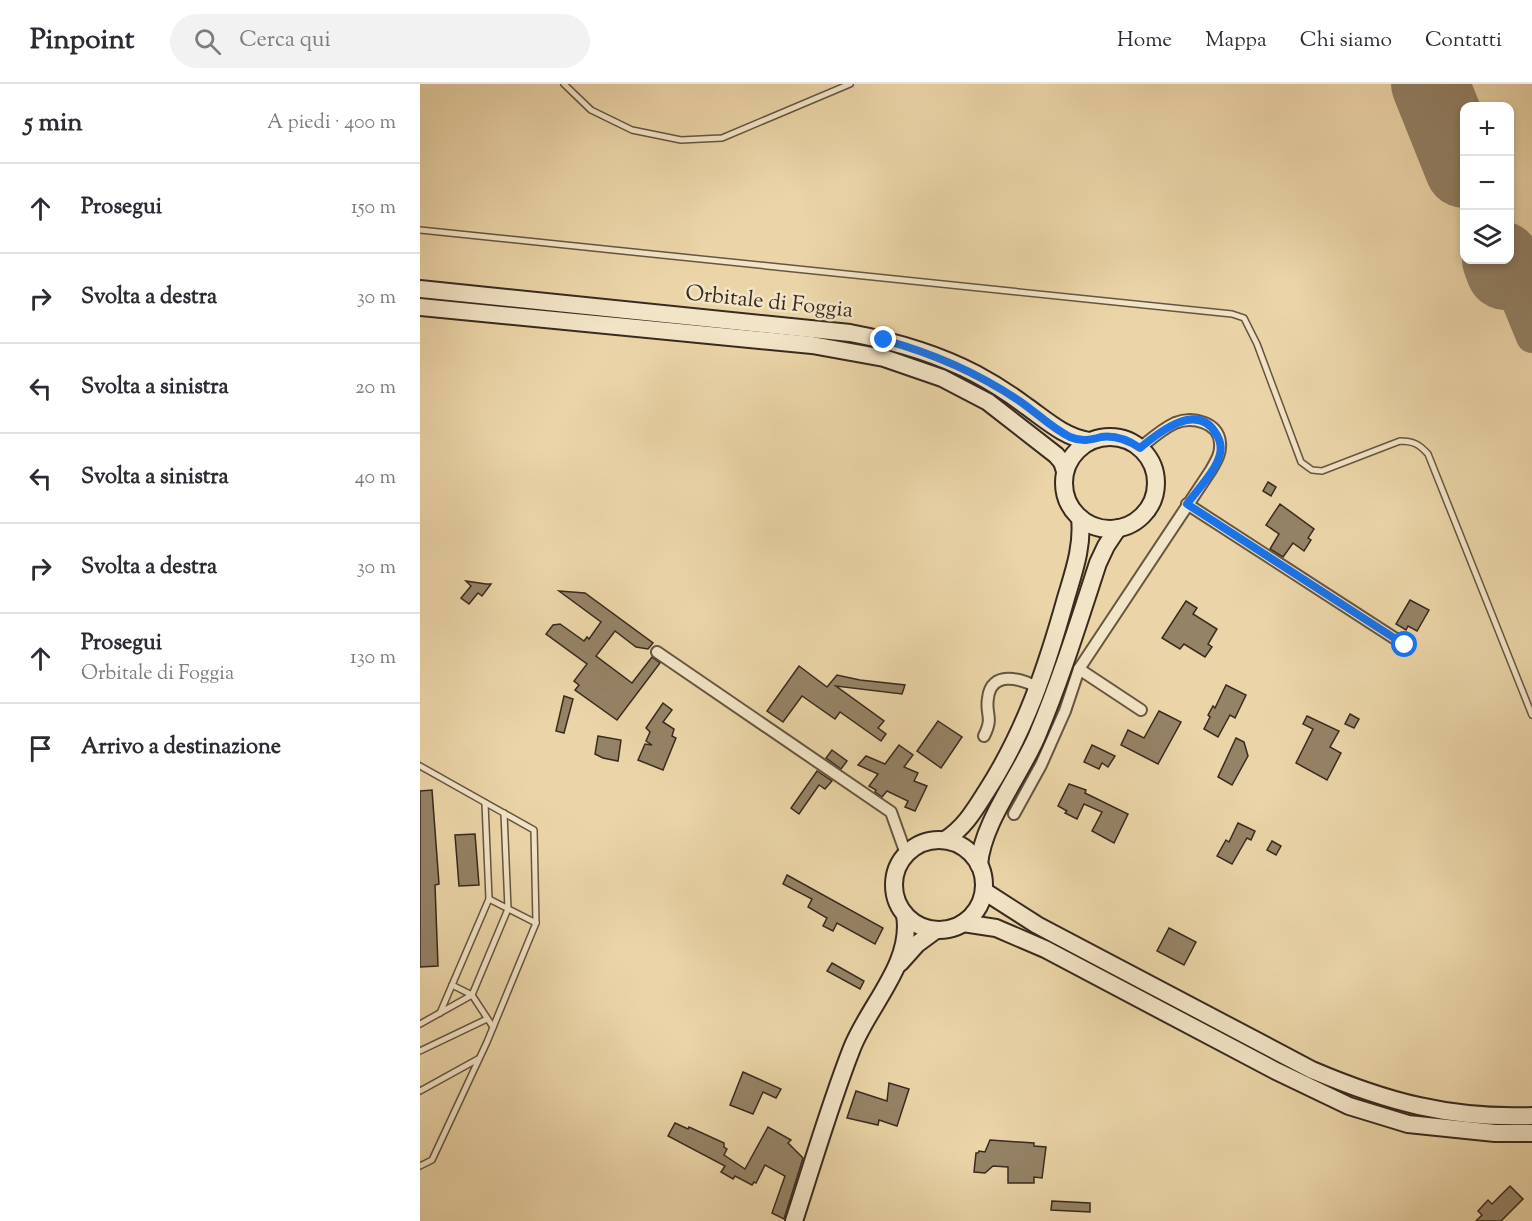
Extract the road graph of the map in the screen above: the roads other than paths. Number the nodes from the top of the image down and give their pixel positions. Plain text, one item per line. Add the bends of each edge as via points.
1 (564, 84) edge
2 (850, 84) edge
3 (420, 230) edge
4 (420, 289) edge
5 (420, 307) edge
6 (1089, 441) junction
7 (1140, 448) junction
8 (1065, 471) junction
9 (1187, 504) junction
10 (1080, 518) junction
11 (1118, 528) junction
12 (1405, 645) dead end
13 (657, 652) dead end
14 (1079, 669) junction
15 (1038, 688) junction
16 (1141, 710) dead end
17 (1532, 715) edge
18 (984, 736) dead end
19 (420, 766) edge
20 (485, 803) junction
21 (504, 813) junction
22 (1014, 814) dead end
23 (945, 840) junction
24 (906, 854) junction
25 (979, 865) junction
26 (984, 891) junction
27 (489, 899) junction
28 (508, 909) junction
29 (905, 915) junction
30 (536, 922) junction
31 (963, 923) junction
32 (936, 930) junction
33 (897, 966) junction
34 (452, 984) junction
35 (472, 995) junction
36 (440, 1013) junction
37 (487, 1018) junction
38 (420, 1024) edge
39 (493, 1027) junction
40 (420, 1051) edge
41 (479, 1059) junction
42 (420, 1091) edge
43 (1532, 1116) edge
44 (1532, 1132) edge
45 (420, 1166) edge
46 (794, 1221) edge

1 - 2 lane via 591,110 632,130 681,140 722,138
3 - 17 lane via 1244,318 1301,462 1312,470 1322,471 1400,441 1412,441 1428,454
4 - 6 main road, Orbitale di Foggia via 839,332 884,340 926,351 976,374 1070,436
5 - 8 main road, Orbitale di Foggia via 812,345 884,357 942,378 988,402 1056,455
6 - 7 main road via 1116,437
6 - 8 main road via 1074,454
7 - 9 street via 1176,423 1192,420 1213,428 1221,440 1220,455
7 - 11 main road via 1150,459 1156,488 1143,514
8 - 10 main road via 1066,498
9 - 12 street
9 - 14 street
10 - 11 main road via 1093,525
10 - 15 main road via 1078,558
11 - 25 main road via 1098,563 1036,739 989,829 980,850
13 - 24 street via 891,812
14 - 16 street
14 - 22 street via 1041,765
15 - 18 street via 1017,678 995,683 987,700 990,719
15 - 23 main road via 998,774 970,818
19 - 20 lane
20 - 21 lane
20 - 27 lane
21 - 28 lane
21 - 30 lane via 534,830
23 - 24 main road via 924,843
23 - 25 main road via 965,848
24 - 29 main road via 894,882
25 - 26 main road
26 - 31 main road via 976,909
26 - 43 main road via 1037,925 1312,1070 1359,1090 1406,1104 1464,1114
27 - 28 lane
27 - 34 lane
28 - 30 lane
28 - 35 lane
29 - 32 main road
29 - 33 main road via 906,933
30 - 39 lane
31 - 32 main road
31 - 44 main road via 996,928 1045,949 1349,1106 1419,1125 1495,1133
32 - 33 main road
33 - 46 main road via 853,1047
34 - 35 lane
34 - 36 lane
35 - 36 lane
35 - 37 lane
36 - 38 lane
37 - 39 lane
37 - 40 lane
39 - 41 lane
41 - 42 lane
41 - 45 lane via 432,1160

